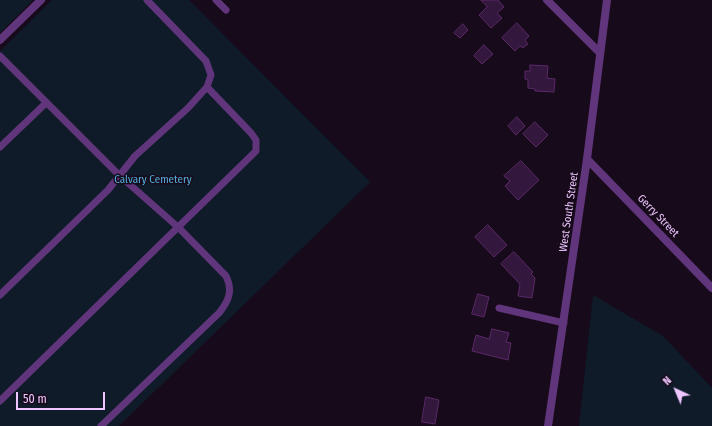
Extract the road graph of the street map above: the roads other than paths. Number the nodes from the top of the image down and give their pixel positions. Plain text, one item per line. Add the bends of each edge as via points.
1 (41, 0) edge
2 (147, 0) edge
3 (216, 0) edge
4 (547, 0) edge
5 (607, 0) edge
6 (226, 10) dead end
7 (0, 40) edge
8 (600, 54) junction
9 (0, 56) edge
10 (207, 87) junction
11 (46, 103) junction
12 (0, 147) edge
13 (588, 159) junction
14 (119, 175) junction
15 (179, 228) junction
16 (712, 288) edge
17 (0, 295) edge
18 (499, 308) dead end
19 (564, 323) junction
20 (0, 400) edge
21 (101, 426) edge
22 (548, 426) edge

1 - 7 street
2 - 10 lane via 206,61 210,75
3 - 6 lane
4 - 8 street
5 - 8 street, West South Street
8 - 13 street, West South Street
9 - 11 lane
10 - 14 lane via 188,108 135,156
10 - 15 lane via 251,133 257,146 252,156
11 - 12 lane
11 - 14 lane
13 - 16 street, Gerry Street
13 - 19 street, West South Street
14 - 15 lane
14 - 17 lane via 108,190
15 - 20 lane
15 - 21 lane via 226,276 230,283 228,300 219,313
18 - 19 lane
19 - 22 street, West South Street

